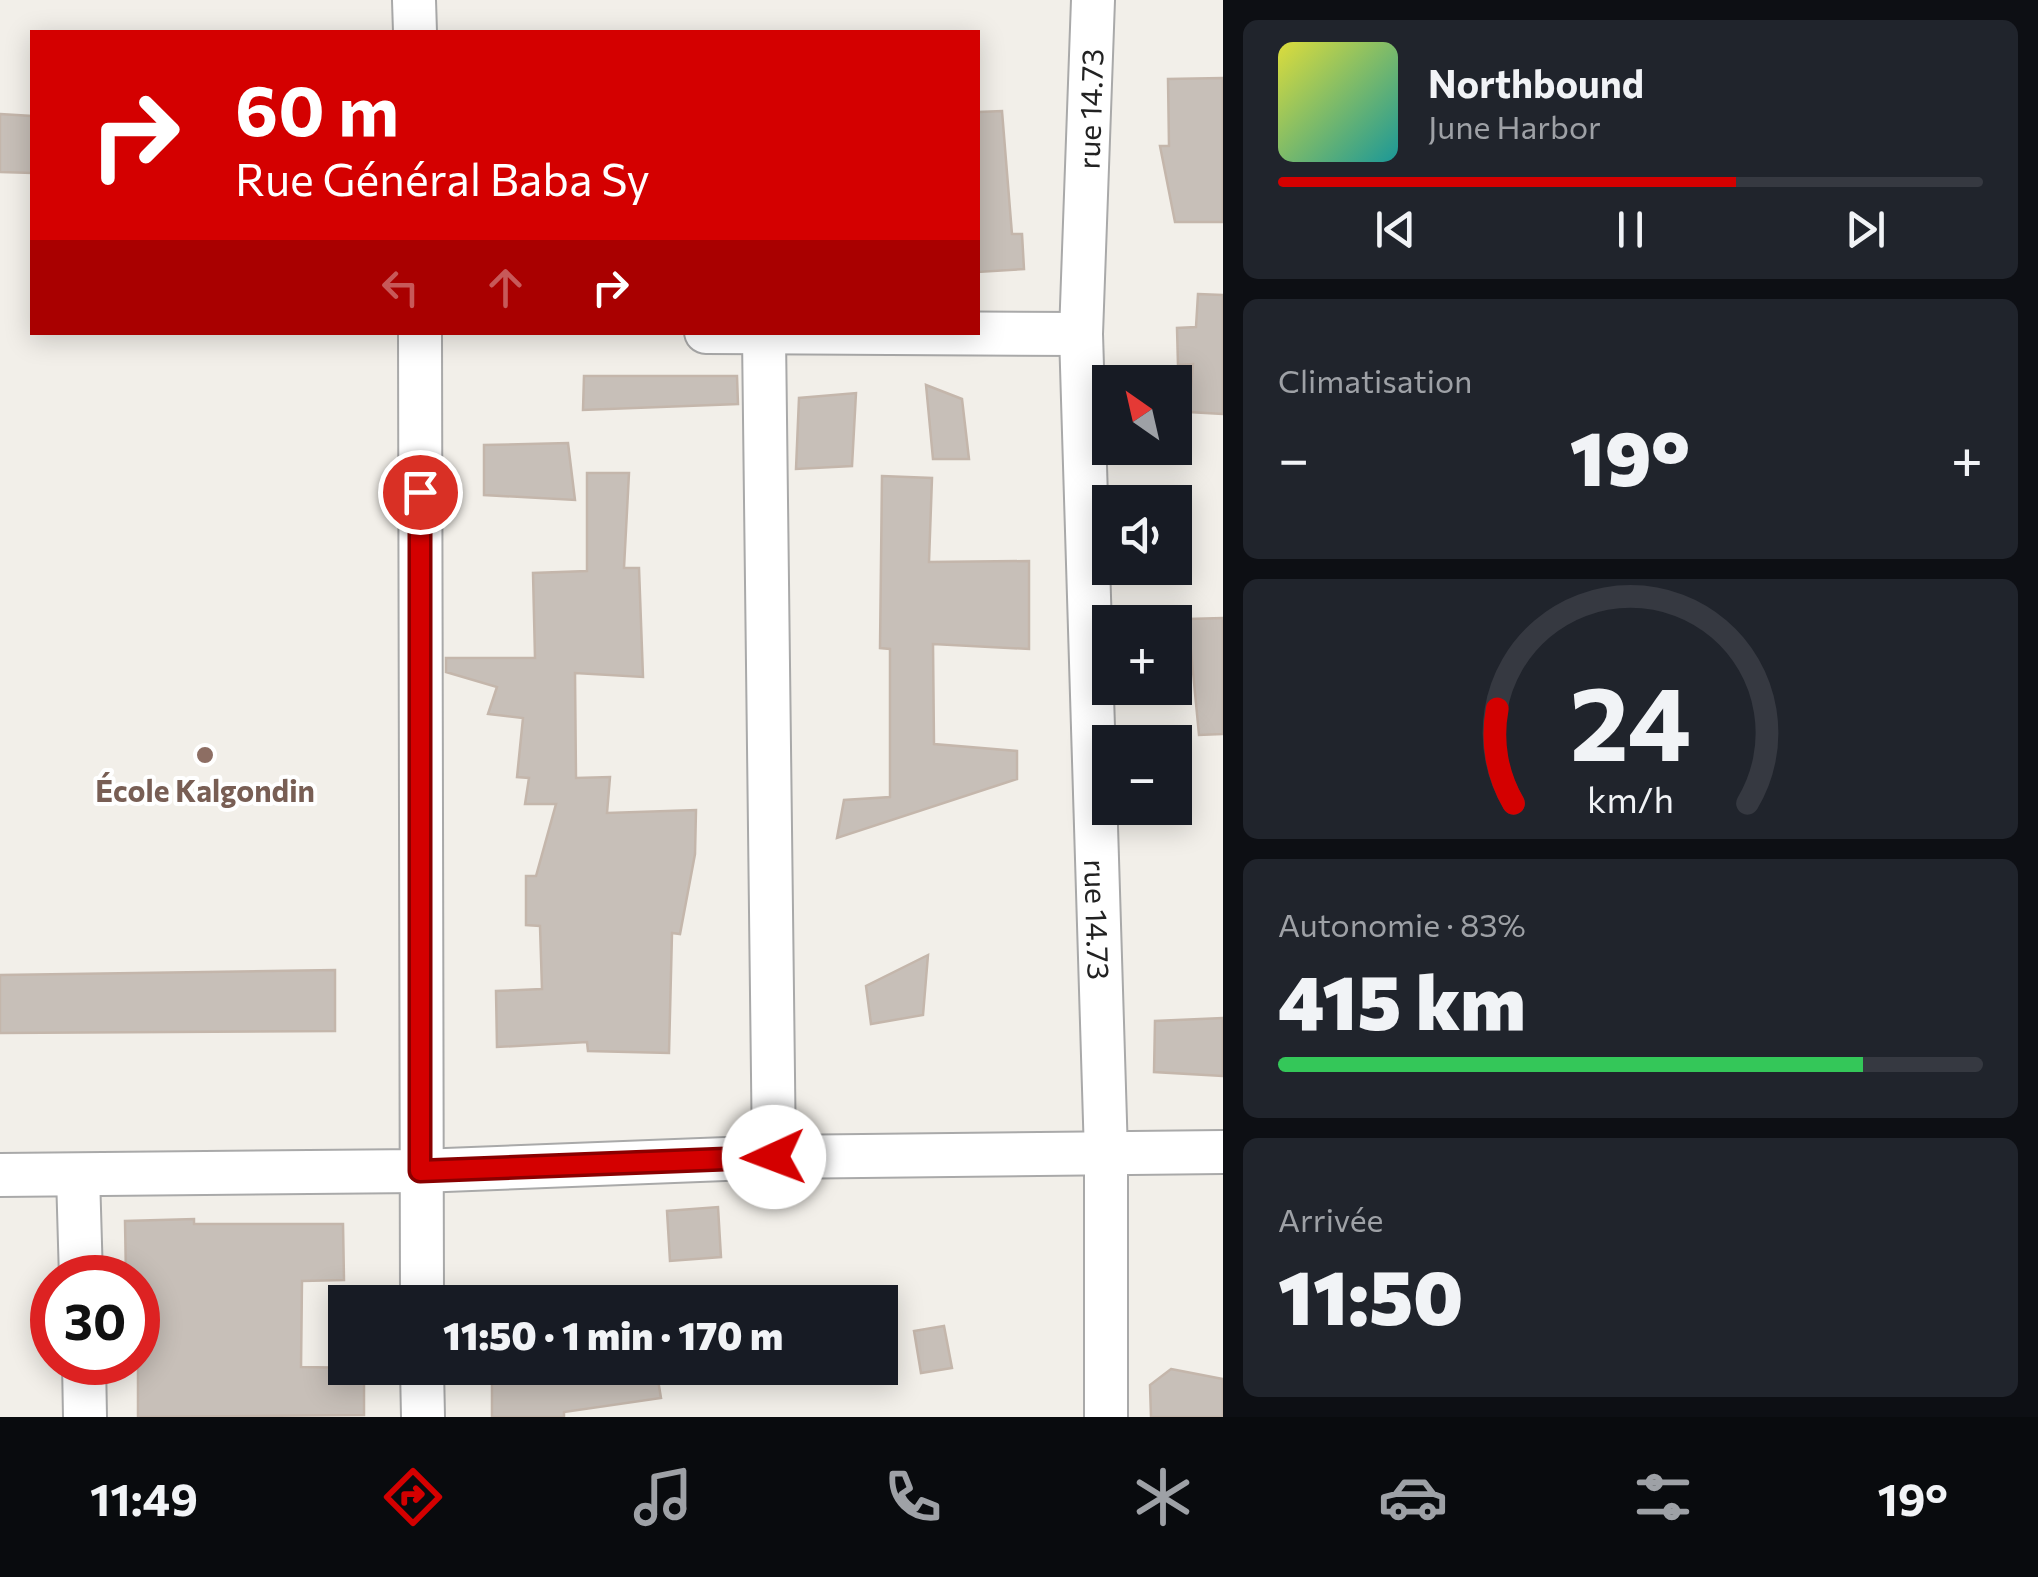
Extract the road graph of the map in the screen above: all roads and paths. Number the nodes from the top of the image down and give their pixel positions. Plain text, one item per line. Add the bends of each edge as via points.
1 (414, 0) edge
2 (1093, 0) edge
3 (414, 30) edge
4 (1081, 334) junction
5 (420, 335) edge
6 (750, 335) edge
7 (922, 335) edge
8 (980, 335) edge
9 (764, 336) junction
10 (1223, 1152) edge
11 (1106, 1154) junction
12 (774, 1157) junction
13 (420, 1171) junction
14 (0, 1175) edge
15 (78, 1175) junction
16 (80, 1255) edge
17 (422, 1285) edge
18 (84, 1385) edge
19 (422, 1385) edge
20 (85, 1417) edge
21 (423, 1417) edge
22 (1106, 1417) edge

1 - 3 street
2 - 4 street, rue 14.73
4 - 8 street
4 - 11 street, rue 14.73
5 - 13 street
6 - 9 street
7 - 9 street
9 - 12 street
10 - 11 street
11 - 12 street
11 - 22 street, rue 14.73
12 - 13 street
13 - 15 street
13 - 17 street
14 - 15 street
15 - 16 street
18 - 20 street
19 - 21 street

